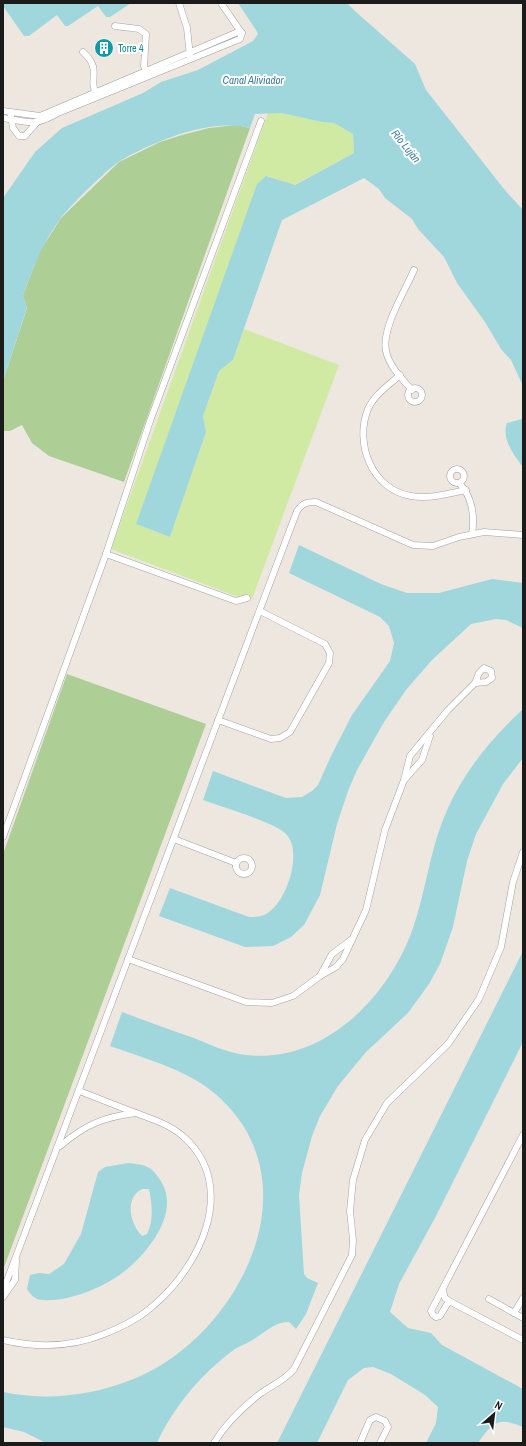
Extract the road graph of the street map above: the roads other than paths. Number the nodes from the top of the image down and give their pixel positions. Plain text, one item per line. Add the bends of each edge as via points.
1 (179, 3) edge
2 (221, 3) edge
3 (115, 26) dead end
4 (84, 52) dead end
5 (190, 56) junction
6 (147, 74) junction
7 (97, 95) junction
8 (3, 111) edge
9 (11, 116) junction
10 (3, 118) edge
11 (38, 119) junction
12 (261, 121) dead end
13 (414, 270) dead end
14 (400, 375) junction
15 (412, 390) dead end
16 (459, 483) dead end
17 (466, 490) junction
18 (472, 534) junction
19 (523, 535) edge
20 (106, 554) junction
21 (247, 598) dead end
22 (260, 611) junction
23 (476, 683) dead end
24 (218, 720) junction
25 (430, 734) junction
26 (404, 780) junction
27 (3, 837) edge
28 (174, 839) junction
29 (523, 852) edge
30 (236, 863) dead end
31 (351, 940) junction
32 (128, 959) junction
33 (320, 976) junction
34 (79, 1091) junction
35 (136, 1113) junction
36 (523, 1135) edge
37 (59, 1147) junction
38 (16, 1259) junction
39 (3, 1291) edge
40 (443, 1291) junction
41 (3, 1297) edge
42 (523, 1298) edge
43 (488, 1299) dead end
44 (449, 1302) junction
45 (514, 1313) junction
46 (523, 1318) edge
47 (3, 1340) edge
48 (523, 1340) edge
49 (214, 1443) edge
50 (360, 1443) edge
51 (380, 1443) edge

1 - 5 street via 187,28
2 - 5 street via 242,36 240,39
3 - 6 street via 139,29 146,34
4 - 7 street via 94,66
5 - 6 street
6 - 7 street
7 - 11 street
8 - 9 street
9 - 10 street
9 - 11 street
9 - 11 street via 15,133 22,137 26,136
12 - 20 street via 150,421
13 - 14 street via 389,326 386,339 388,359
14 - 15 street
14 - 17 street via 377,396 365,420 363,434 371,467 380,480 410,496 430,498
16 - 17 street
17 - 18 street via 474,522
18 - 19 street via 498,532
18 - 22 street via 433,546 413,545 326,506 307,502 297,512
20 - 21 street via 236,601
20 - 27 street
22 - 24 street
22 - 24 street via 325,644 330,654 329,663 290,732 284,736 271,738
23 - 25 street via 448,710
24 - 28 street
25 - 26 street via 422,760
25 - 26 street via 410,756
26 - 31 street via 385,830 366,910
28 - 30 street
28 - 32 street
29 - 49 street via 500,947 479,999 448,1044 387,1103 365,1140 353,1180 350,1211 352,1255 294,1369 286,1378 242,1409
31 - 33 street via 332,954
31 - 33 street via 339,964
32 - 33 street via 254,1004 272,1003 293,996
32 - 34 street
34 - 35 street
34 - 37 street
35 - 37 street via 94,1122
35 - 47 street via 179,1132 194,1147 206,1169 211,1191 210,1212 206,1231 190,1264 155,1305 128,1323 103,1335 73,1343 50,1345
36 - 40 street
37 - 38 street
38 - 39 street
38 - 41 street via 15,1280
40 - 44 street
40 - 44 street via 431,1311 433,1315 440,1316
42 - 45 street
43 - 45 street
44 - 48 street
45 - 46 street
50 - 51 street via 370,1420 376,1417 385,1421 388,1427

